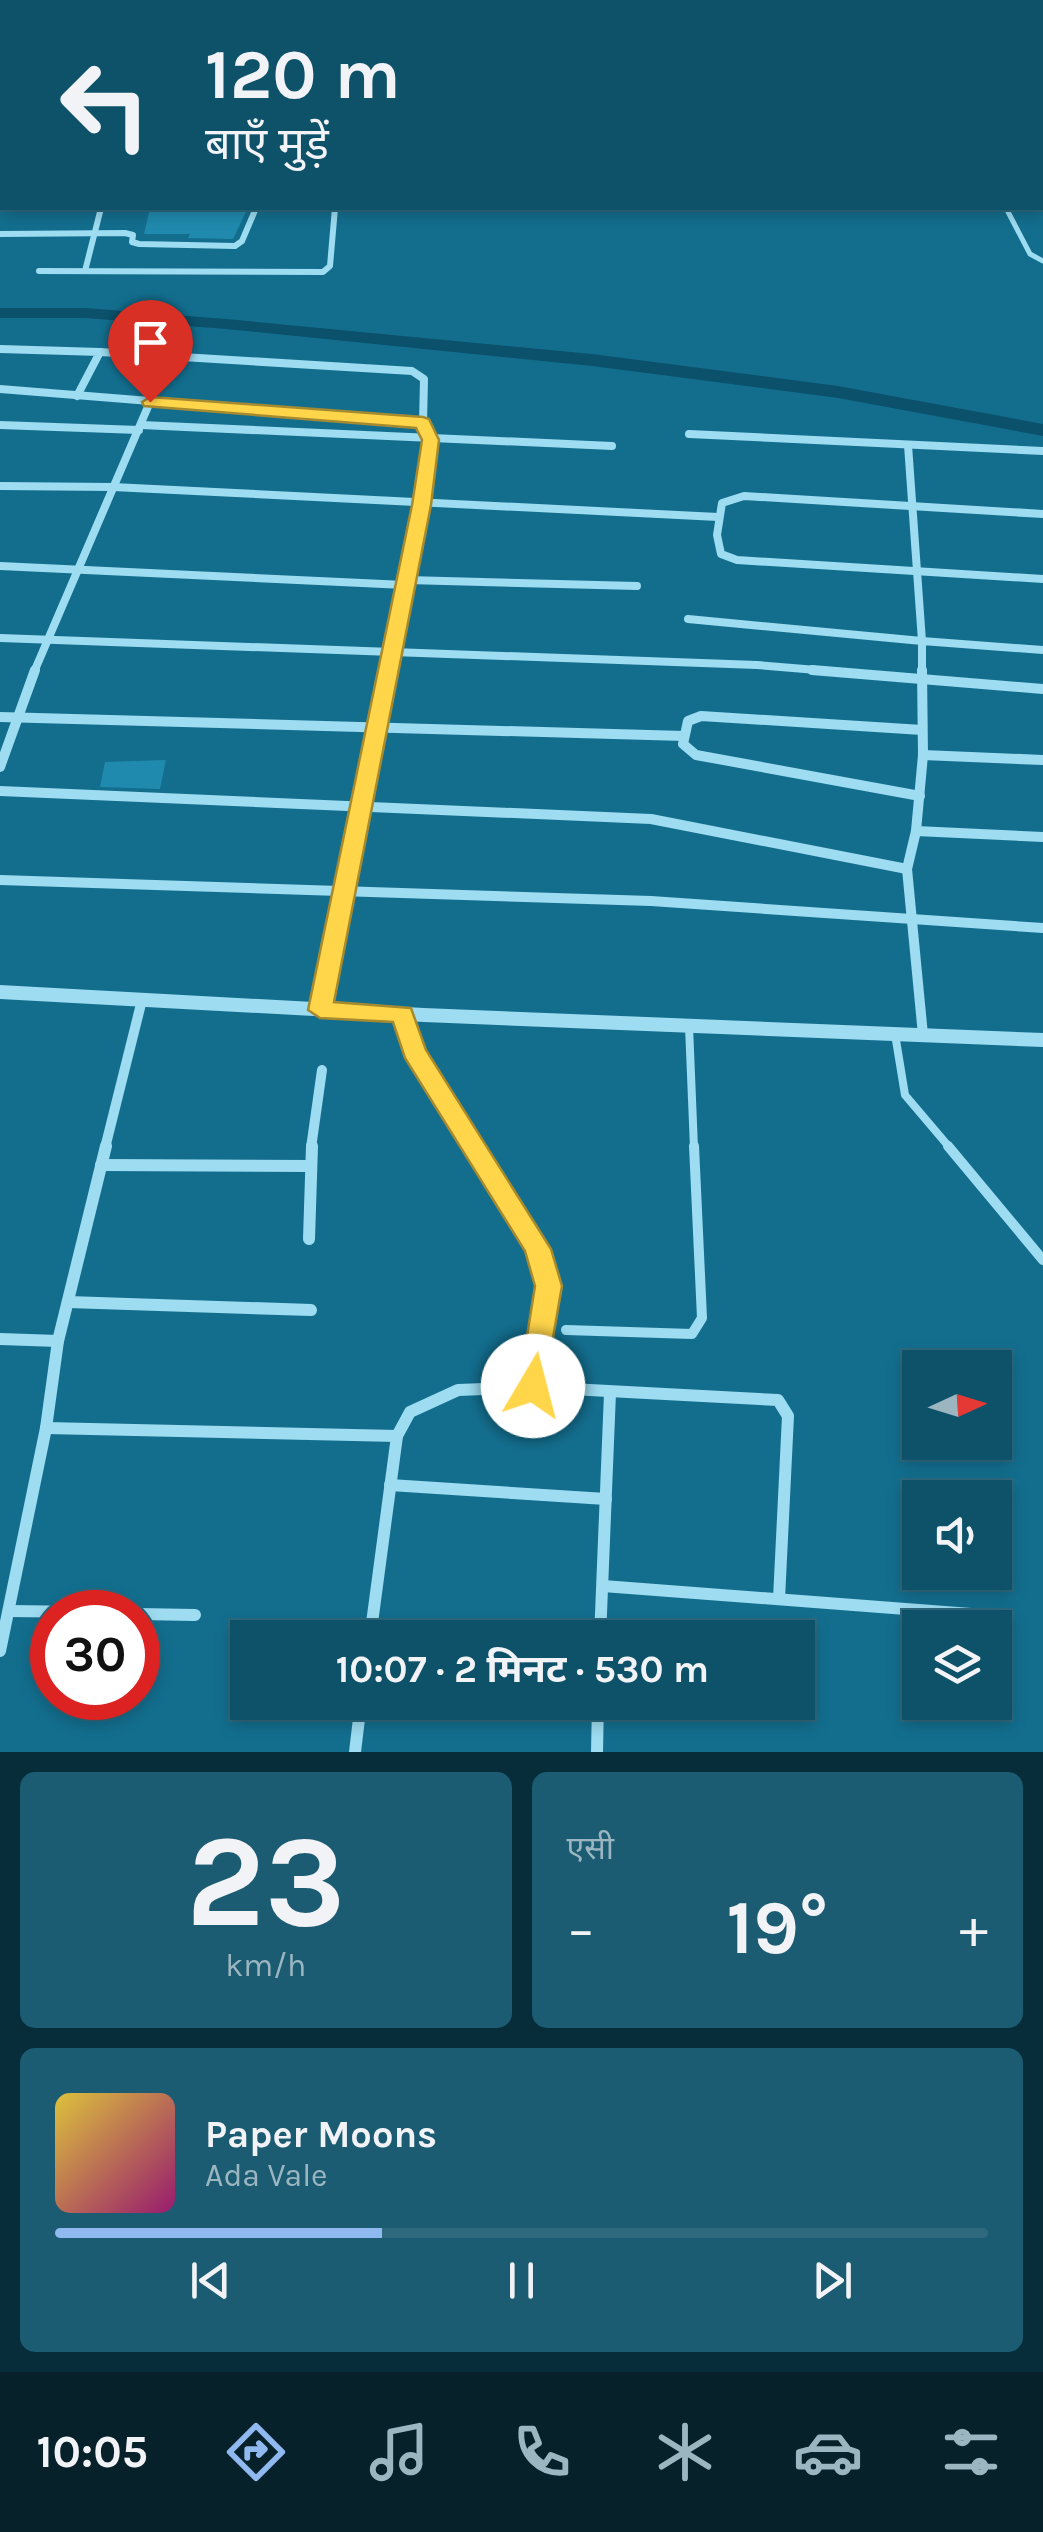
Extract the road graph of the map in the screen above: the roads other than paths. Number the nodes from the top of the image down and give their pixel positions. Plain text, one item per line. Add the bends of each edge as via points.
1 (100, 210) edge
2 (255, 210) edge
3 (336, 210) edge
4 (1007, 210) edge
5 (0, 234) edge
6 (94, 234) junction
7 (1043, 261) edge
8 (39, 272) dead end
9 (86, 272) junction
10 (0, 349) edge
11 (100, 352) junction
12 (0, 389) edge
13 (78, 396) junction
14 (150, 402) junction
15 (423, 423) junction
16 (0, 425) edge
17 (140, 427) junction
18 (689, 434) dead end
19 (430, 440) junction
20 (612, 446) dead end
21 (908, 446) junction
22 (1043, 452) edge
23 (0, 486) edge
24 (113, 487) junction
25 (422, 505) junction
26 (908, 506) junction
27 (1043, 514) edge
28 (718, 517) junction
29 (0, 566) edge
30 (81, 568) junction
31 (917, 571) junction
32 (1043, 579) edge
33 (406, 582) junction
34 (637, 586) dead end
35 (688, 619) dead end
36 (0, 638) edge
37 (48, 640) junction
38 (922, 641) junction
39 (1043, 650) edge
40 (392, 654) junction
41 (920, 678) junction
42 (1043, 689) edge
43 (0, 716) edge
44 (17, 717) junction
45 (377, 726) junction
46 (922, 730) junction
47 (684, 736) junction
48 (922, 754) junction
49 (1043, 760) edge
50 (0, 767) edge
51 (0, 790) edge
52 (920, 796) junction
53 (361, 805) junction
54 (916, 831) junction
55 (1043, 837) edge
56 (907, 869) junction
57 (0, 880) edge
58 (344, 890) junction
59 (910, 921) junction
60 (1043, 928) edge
61 (0, 992) edge
62 (142, 1000) junction
63 (320, 1010) junction
64 (402, 1014) junction
65 (690, 1026) junction
66 (895, 1034) junction
67 (923, 1035) junction
68 (1043, 1040) edge
69 (322, 1070) dead end
70 (101, 1164) junction
71 (309, 1166) junction
72 (309, 1239) dead end
73 (1043, 1260) edge
74 (68, 1302) junction
75 (311, 1310) dead end
76 (566, 1330) dead end
77 (0, 1339) edge
78 (58, 1341) junction
79 (533, 1386) junction
80 (610, 1393) junction
81 (46, 1428) junction
82 (396, 1436) junction
83 (390, 1484) junction
84 (606, 1500) junction
85 (602, 1586) junction
86 (779, 1600) junction
87 (916, 1610) edge
88 (10, 1611) junction
89 (30, 1611) edge
90 (160, 1614) edge
91 (195, 1615) dead end
92 (372, 1620) edge
93 (601, 1620) edge
94 (0, 1651) edge
95 (358, 1720) edge
96 (598, 1720) edge
97 (354, 1752) edge
98 (597, 1752) edge

1 - 6 street
2 - 6 street via 236,246 139,244 125,233
3 - 9 street via 330,266 323,272
4 - 7 lane via 1030,254
5 - 6 street
6 - 9 street
8 - 9 street
10 - 11 street
11 - 13 street
11 - 15 street via 412,371 424,380
12 - 13 street
13 - 14 street
14 - 15 street
14 - 17 street
15 - 19 street
16 - 17 street
17 - 19 street
17 - 24 street
18 - 21 street
19 - 20 street
19 - 25 street
21 - 22 street
21 - 26 street
23 - 24 street
24 - 25 street
24 - 30 street
25 - 28 street
25 - 33 street
26 - 27 street
26 - 28 street via 744,496 722,503
26 - 31 street
28 - 31 street via 718,548 728,558
29 - 30 street
30 - 33 street
30 - 37 street
31 - 32 street
31 - 38 street
33 - 34 street
33 - 40 street
35 - 38 street
36 - 37 street
37 - 40 street
37 - 44 street
38 - 39 street
38 - 41 street
40 - 41 street via 560,656
40 - 45 street
41 - 42 street
41 - 46 street
43 - 44 street
44 - 45 street
44 - 50 street
45 - 47 street
45 - 53 street
46 - 47 street via 700,716 688,721
46 - 48 street
47 - 52 street via 685,749 696,755
48 - 49 street
48 - 52 street
51 - 53 street
52 - 54 street
53 - 56 street via 651,819
53 - 58 street
54 - 55 street
54 - 56 street
56 - 59 street
57 - 58 street
58 - 59 street via 652,901
58 - 63 street
59 - 60 street
59 - 67 street
61 - 62 street
62 - 63 street
62 - 70 street
63 - 64 street
64 - 65 street
64 - 79 street via 414,1052 546,1267
65 - 66 street
65 - 76 lane via 702,1318 692,1334 675,1336
66 - 67 street
66 - 73 lane via 906,1095
67 - 68 street
69 - 71 street
70 - 71 street
70 - 74 street
71 - 72 street
74 - 75 street
74 - 78 street
77 - 78 street
78 - 81 street
79 - 80 street
79 - 82 street via 446,1393 410,1412
80 - 84 street
80 - 86 street via 766,1398 784,1406
81 - 82 street
81 - 88 street
82 - 83 street
83 - 84 street
83 - 92 street
84 - 85 street
85 - 86 street
85 - 93 street
86 - 87 street
88 - 89 street
88 - 94 street
90 - 91 street
95 - 97 street
96 - 98 street

